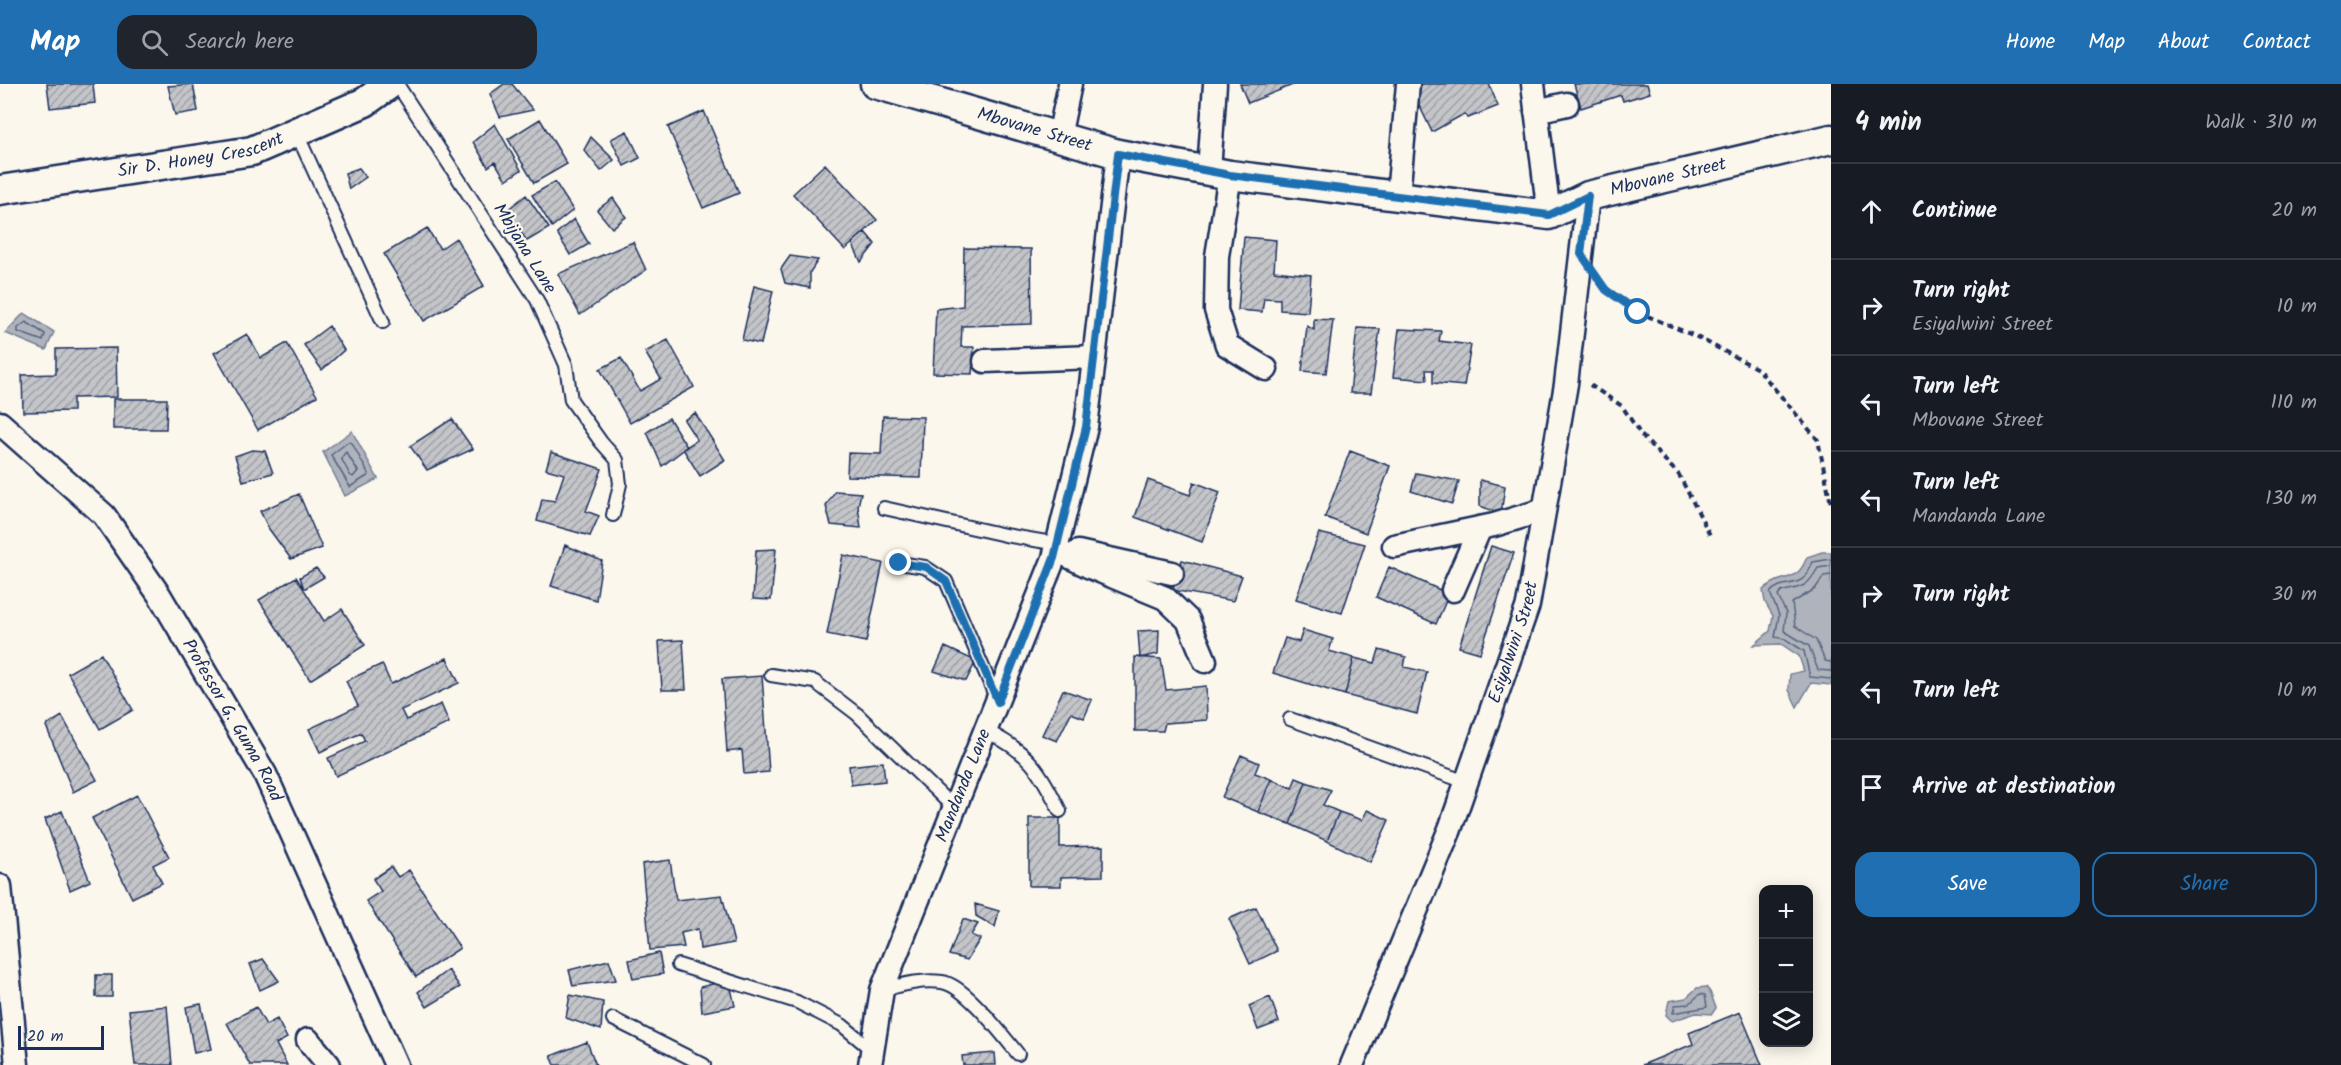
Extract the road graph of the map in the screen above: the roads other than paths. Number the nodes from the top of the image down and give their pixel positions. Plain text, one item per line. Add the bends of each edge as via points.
1 (390, 84) edge
2 (397, 84) edge
3 (875, 84) edge
4 (1070, 84) edge
5 (1215, 84) edge
6 (1408, 84) edge
7 (1533, 84) edge
8 (1567, 104) dead end
9 (1536, 111) junction
10 (297, 134) junction
11 (1059, 137) junction
12 (1831, 139) edge
13 (1118, 154) junction
14 (1219, 173) junction
15 (0, 190) edge
16 (1398, 196) junction
17 (1588, 196) junction
18 (1549, 215) junction
19 (383, 322) dead end
20 (1094, 357) junction
21 (985, 361) dead end
22 (1266, 369) dead end
23 (0, 423) edge
24 (884, 508) dead end
25 (1544, 510) junction
26 (613, 515) dead end
27 (1480, 528) junction
28 (1394, 546) dead end
29 (1057, 547) junction
30 (899, 563) dead end
31 (1172, 573) dead end
32 (1453, 590) dead end
33 (1205, 661) dead end
34 (771, 675) dead end
35 (998, 702) junction
36 (1290, 719) dead end
37 (986, 731) junction
38 (1466, 782) junction
39 (955, 809) junction
40 (1060, 811) dead end
41 (0, 886) edge
42 (678, 965) dead end
43 (882, 990) junction
44 (613, 1019) dead end
45 (308, 1040) dead end
46 (1018, 1054) dead end
47 (871, 1058) edge
48 (17, 1065) edge
49 (329, 1065) edge
50 (396, 1065) edge
51 (704, 1065) edge
52 (1352, 1065) edge

1 - 10 street, Sir D. Honey Crescent via 365,102
2 - 26 lane, Mbijana Lane via 537,300 566,365 571,400 617,460 620,483
3 - 11 street, Mbovane Street
4 - 11 street
5 - 14 street
6 - 16 street
7 - 9 street
8 - 9 street
9 - 18 street
10 - 15 street, Sir D. Honey Crescent via 252,152
10 - 19 lane
11 - 13 street, Mbovane Street
12 - 17 street, Mbovane Street
13 - 14 street, Mbovane Street
13 - 20 street, Mandanda Lane
14 - 16 street, Mbovane Street
14 - 22 street via 1216,310 1227,345
16 - 18 street, Mbovane Street
17 - 18 street, Mbovane Street
17 - 25 street, Esiyalwini Street via 1567,370
20 - 21 street
20 - 29 street, Mandanda Lane via 1086,427
23 - 50 street, Professor G. Guma Road via 104,515 160,596 265,774
24 - 29 lane
25 - 27 street
25 - 38 street, Esiyalwini Street via 1528,605
27 - 28 street
27 - 32 street
29 - 31 street
29 - 33 street via 1088,566 1165,598 1188,620
29 - 35 street, Mandanda Lane
30 - 35 lane via 926,567 946,581
34 - 39 lane via 815,682 856,714
35 - 37 street, Mandanda Lane
36 - 38 lane
37 - 39 street, Mandanda Lane
37 - 40 lane via 1010,743 1040,771
38 - 52 street, Esiyalwini Street
39 - 43 street, Mandanda Lane
41 - 48 street
42 - 47 lane via 797,1002 842,1025
43 - 46 lane via 914,982 944,982 979,1007
43 - 47 street, Mandanda Lane
44 - 51 lane
45 - 49 street

